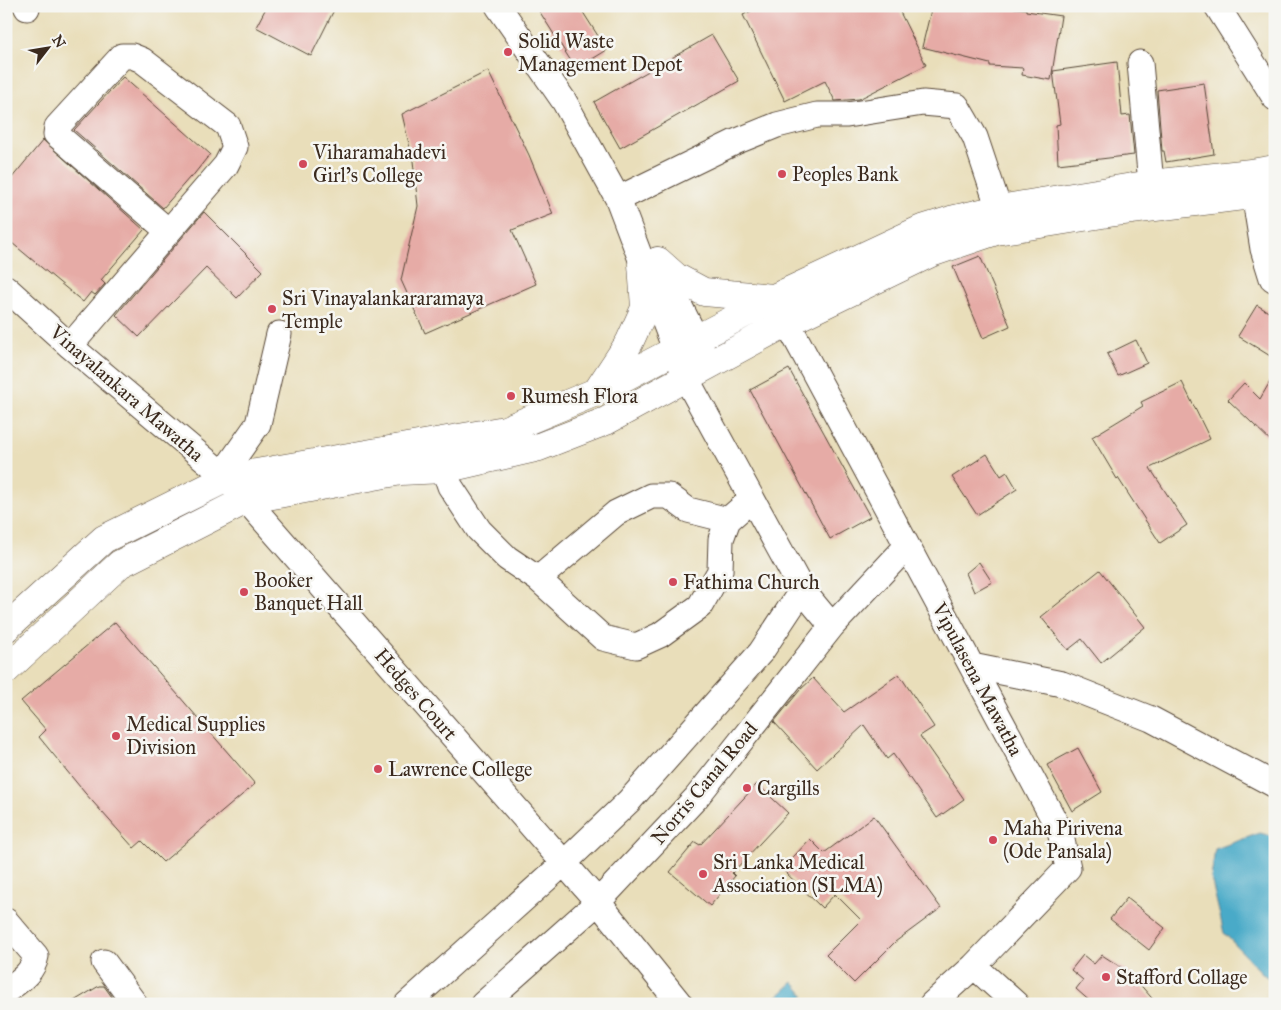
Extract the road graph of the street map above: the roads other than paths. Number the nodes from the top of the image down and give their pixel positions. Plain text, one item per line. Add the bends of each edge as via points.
1 (498, 6) edge
2 (1217, 6) edge
3 (1140, 63) dead end
4 (1275, 98) edge
5 (1264, 182) edge
6 (1151, 184) junction
7 (620, 204) junction
8 (998, 209) junction
9 (168, 232) junction
10 (650, 262) junction
11 (1275, 280) edge
12 (6, 288) edge
13 (774, 298) junction
14 (786, 323) junction
15 (279, 334) dead end
16 (70, 346) junction
17 (685, 346) junction
18 (709, 365) junction
19 (686, 378) junction
20 (598, 392) junction
21 (444, 469) junction
22 (224, 477) junction
23 (246, 500) junction
24 (752, 500) junction
25 (728, 520) junction
26 (907, 546) junction
27 (538, 579) junction
28 (802, 590) junction
29 (832, 626) junction
30 (6, 628) edge
31 (972, 666) junction
32 (6, 670) edge
33 (1275, 785) edge
34 (564, 863) junction
35 (598, 902) junction
36 (6, 921) edge
37 (104, 962) dead end
38 (974, 966) junction
39 (6, 991) edge
40 (135, 1004) edge
41 (407, 1004) edge
42 (483, 1004) edge
43 (680, 1004) edge
44 (932, 1004) edge
45 (1016, 1004) edge

1 - 7 street via 564,101
2 - 4 street
3 - 6 street
5 - 6 main road
5 - 11 street via 1263,249
5 - 14 main road via 1115,212 996,231 931,253
6 - 8 main road
7 - 8 street via 735,142 777,125 817,115 923,103 957,106 975,137
7 - 10 street
8 - 13 main road via 922,229
9 - 9 street via 226,164 235,147 228,126 142,60 122,56 56,127 56,134
9 - 16 street
10 - 13 main road via 704,292
10 - 17 street
10 - 20 main road via 645,308 629,343
12 - 16 street, Vinayalankara Mawatha
13 - 14 street, Vipulasena Mawatha
13 - 17 main road
14 - 18 main road
14 - 26 street, Vipulasena Mawatha
15 - 22 street via 258,424
16 - 22 street, Vinayalankara Mawatha
17 - 18 street
17 - 19 street
17 - 20 main road
18 - 19 main road
19 - 21 main road via 606,421 539,447
19 - 24 street
20 - 22 main road via 505,430
21 - 23 main road via 401,471
21 - 27 street via 450,486 479,530 507,558
22 - 23 street, Vinayalankara Mawatha
22 - 30 main road via 104,539
23 - 32 main road via 120,564
23 - 34 street, Hedges Court
24 - 25 street
24 - 28 street
25 - 27 street via 688,510 669,496 651,496 616,513
25 - 27 street via 721,539 720,571 700,606 660,635 636,646 603,638
26 - 29 street, Norris Canal Road
26 - 31 street, Vipulasena Mawatha
28 - 29 street
28 - 34 street via 761,652 630,801
29 - 35 street, Norris Canal Road via 696,798
31 - 33 street via 1062,684 1151,719
31 - 38 street, Vipulasena Mawatha via 1060,831 1068,868
34 - 35 street, Hedges Court
34 - 41 street
35 - 42 street, Norris Canal Road
35 - 43 street, Hedges Court
36 - 39 street via 36,956 35,965 28,974
37 - 40 street
38 - 44 street, Vipulasena Mawatha
38 - 45 street

